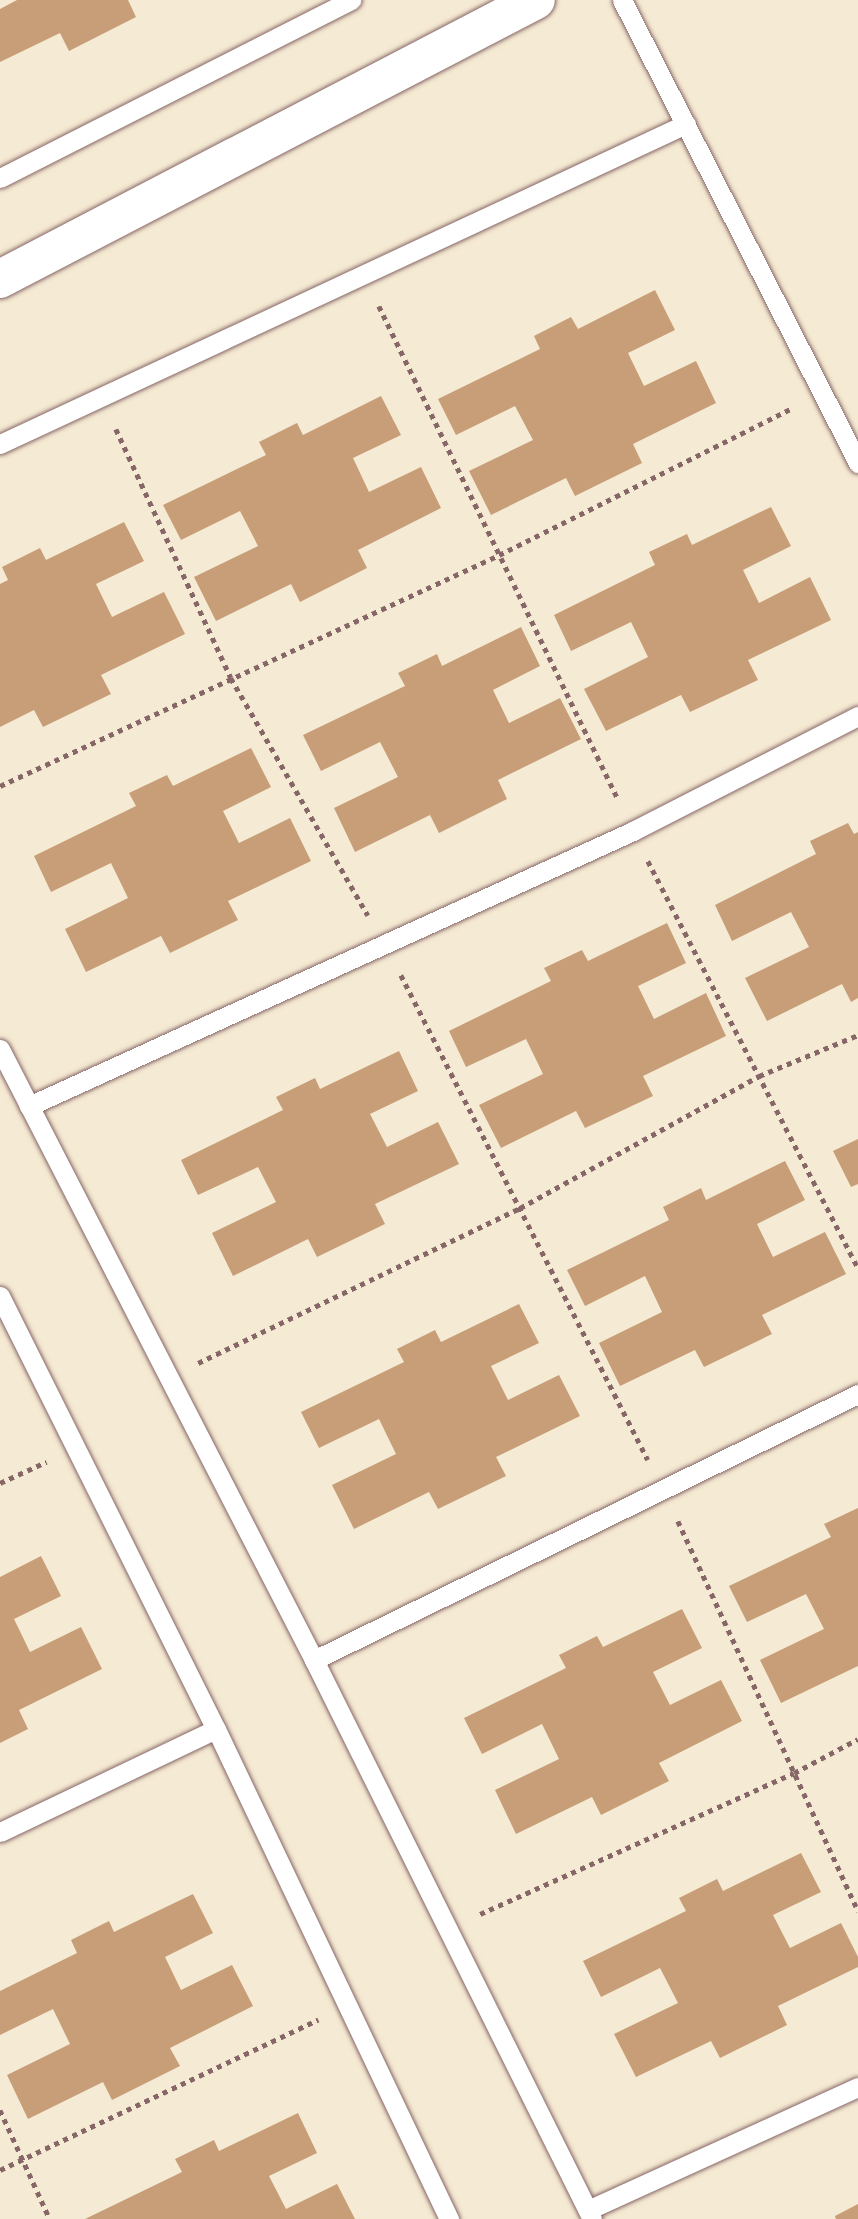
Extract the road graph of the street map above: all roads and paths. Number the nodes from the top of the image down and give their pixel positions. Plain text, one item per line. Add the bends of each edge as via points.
1 (351, 0) edge
2 (536, 0) edge
3 (622, 0) edge
4 (685, 124) junction
5 (0, 178) edge
6 (363, 274) junction
7 (0, 279) edge
8 (823, 393) junction
9 (101, 397) junction
10 (0, 444) edge
11 (858, 463) edge
12 (499, 555) junction
13 (231, 678) junction
14 (858, 716) edge
15 (0, 786) edge
16 (633, 831) junction
17 (385, 944) junction
18 (858, 1035) edge
19 (0, 1049) edge
20 (759, 1076) junction
21 (29, 1106) junction
22 (520, 1208) junction
23 (858, 1267) edge
24 (0, 1296) edge
25 (169, 1377) junction
26 (858, 1394) edge
27 (75, 1448) junction
28 (0, 1483) edge
29 (663, 1489) junction
30 (314, 1660) junction
31 (216, 1729) junction
32 (858, 1739) edge
33 (794, 1773) junction
34 (0, 1832) edge
35 (858, 1911) edge
36 (447, 1928) junction
37 (348, 2006) junction
38 (858, 2087) edge
39 (0, 2110) edge
40 (22, 2159) junction
41 (0, 2170) edge
42 (590, 2215) edge
43 (50, 2219) edge
44 (449, 2219) edge

1 - 5 lane
2 - 7 street
3 - 4 lane
4 - 6 lane
4 - 8 lane
6 - 9 lane
6 - 12 path
8 - 11 lane
8 - 12 path
9 - 10 lane
9 - 13 path
12 - 13 path
12 - 16 path
13 - 15 path
13 - 17 path
14 - 16 lane
16 - 17 lane
16 - 20 path
17 - 21 lane
17 - 22 path
18 - 20 path
19 - 21 lane
20 - 22 path
20 - 23 path
21 - 25 lane
22 - 25 path
22 - 29 path
24 - 27 lane
25 - 30 lane
26 - 29 lane
27 - 28 path
27 - 31 lane
29 - 30 lane
29 - 33 path
30 - 36 lane
31 - 34 lane
31 - 37 lane
32 - 33 path
33 - 35 path
33 - 36 path
36 - 42 lane
37 - 40 path
37 - 44 lane
38 - 42 lane
39 - 40 path
40 - 41 path
40 - 43 path

